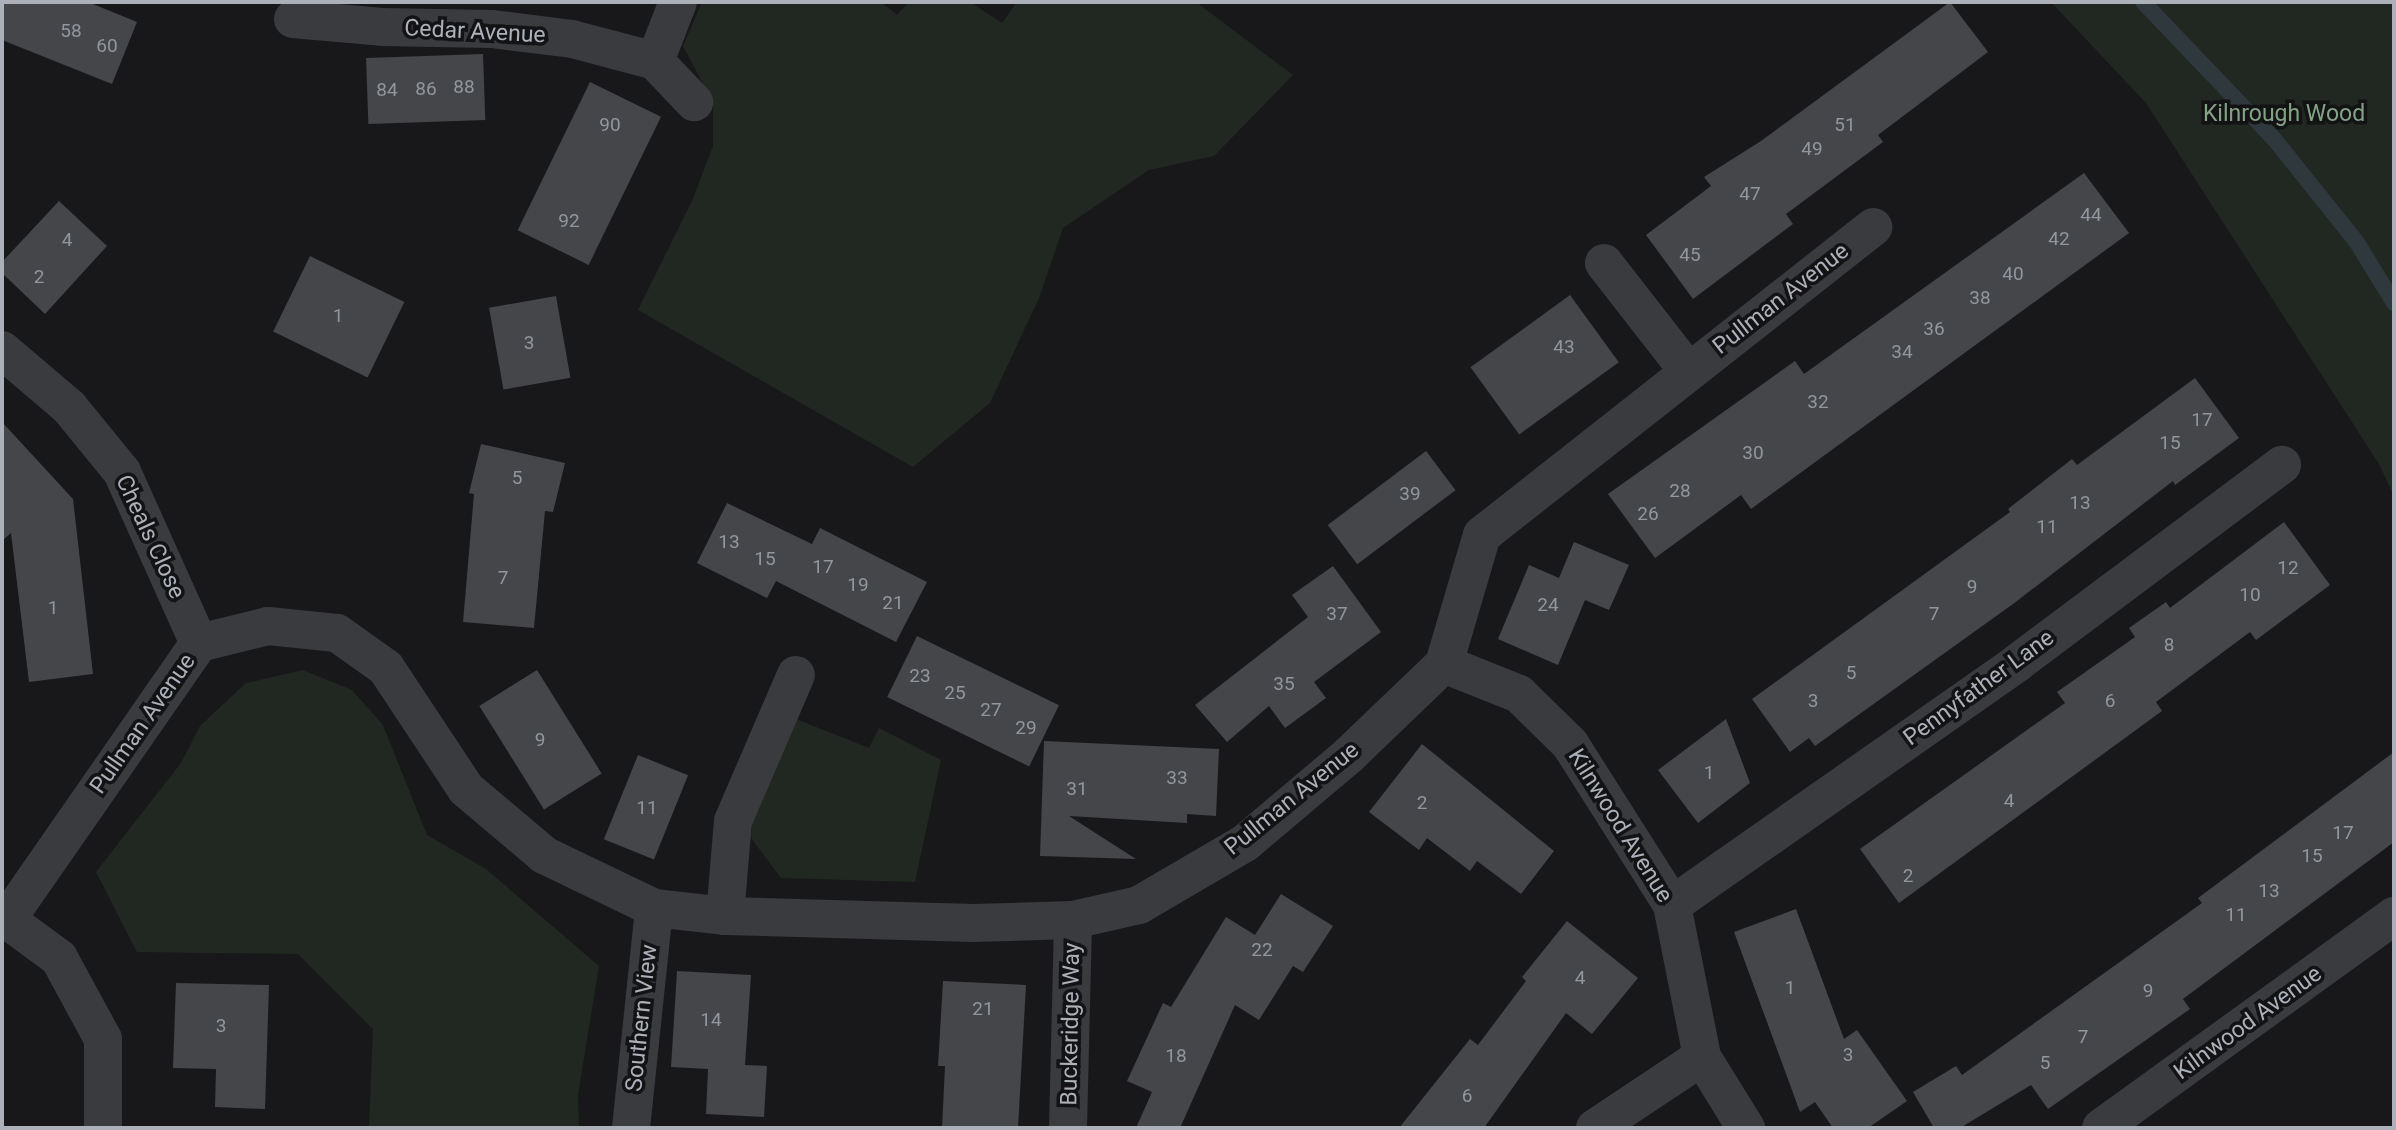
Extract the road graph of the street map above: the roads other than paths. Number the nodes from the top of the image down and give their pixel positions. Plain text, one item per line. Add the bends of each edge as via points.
1 (678, 2) edge
2 (293, 19) dead end
3 (654, 61) junction
4 (694, 102) dead end
5 (1873, 227) dead end
6 (1604, 263) dead end
7 (2, 350) edge
8 (1689, 372) junction
9 (2282, 464) dead end
10 (199, 643) junction
11 (1444, 663) junction
12 (796, 675) dead end
13 (1672, 905) junction
14 (654, 908) junction
15 (725, 916) junction
16 (2394, 916) edge
17 (5, 917) edge
18 (1073, 920) junction
19 (1702, 1057) junction
20 (103, 1128) edge
21 (631, 1128) edge
22 (1068, 1128) edge
23 (1595, 1128) edge
24 (1746, 1128) edge
25 (2101, 1128) edge

1 - 3 street
2 - 3 street, Cedar Avenue via 382,27 492,29 572,39
3 - 4 street
5 - 8 street, Pullman Avenue
6 - 8 street
7 - 10 street, Cheals Close via 69,407 122,472
8 - 11 street, Pullman Avenue via 1482,535
9 - 13 street, Pennyfather Lane via 2017,663
10 - 14 street, Pullman Avenue via 268,626 337,633 386,668 466,789 544,855
10 - 17 street, Pullman Avenue
11 - 13 street, Kilnwood Avenue via 1519,694 1570,744
11 - 18 street, Pullman Avenue via 1349,755 1245,843 1139,905
12 - 15 street via 733,821
13 - 19 street, Kilnwood Avenue
14 - 15 street, Pullman Avenue
14 - 21 street, Southern View
15 - 18 street, Pullman Avenue via 974,923
16 - 25 street, Kilnwood Avenue
17 - 20 street via 59,958 103,1040
18 - 22 street, Buckeridge Way
19 - 23 street
19 - 24 street, Kilnwood Avenue

